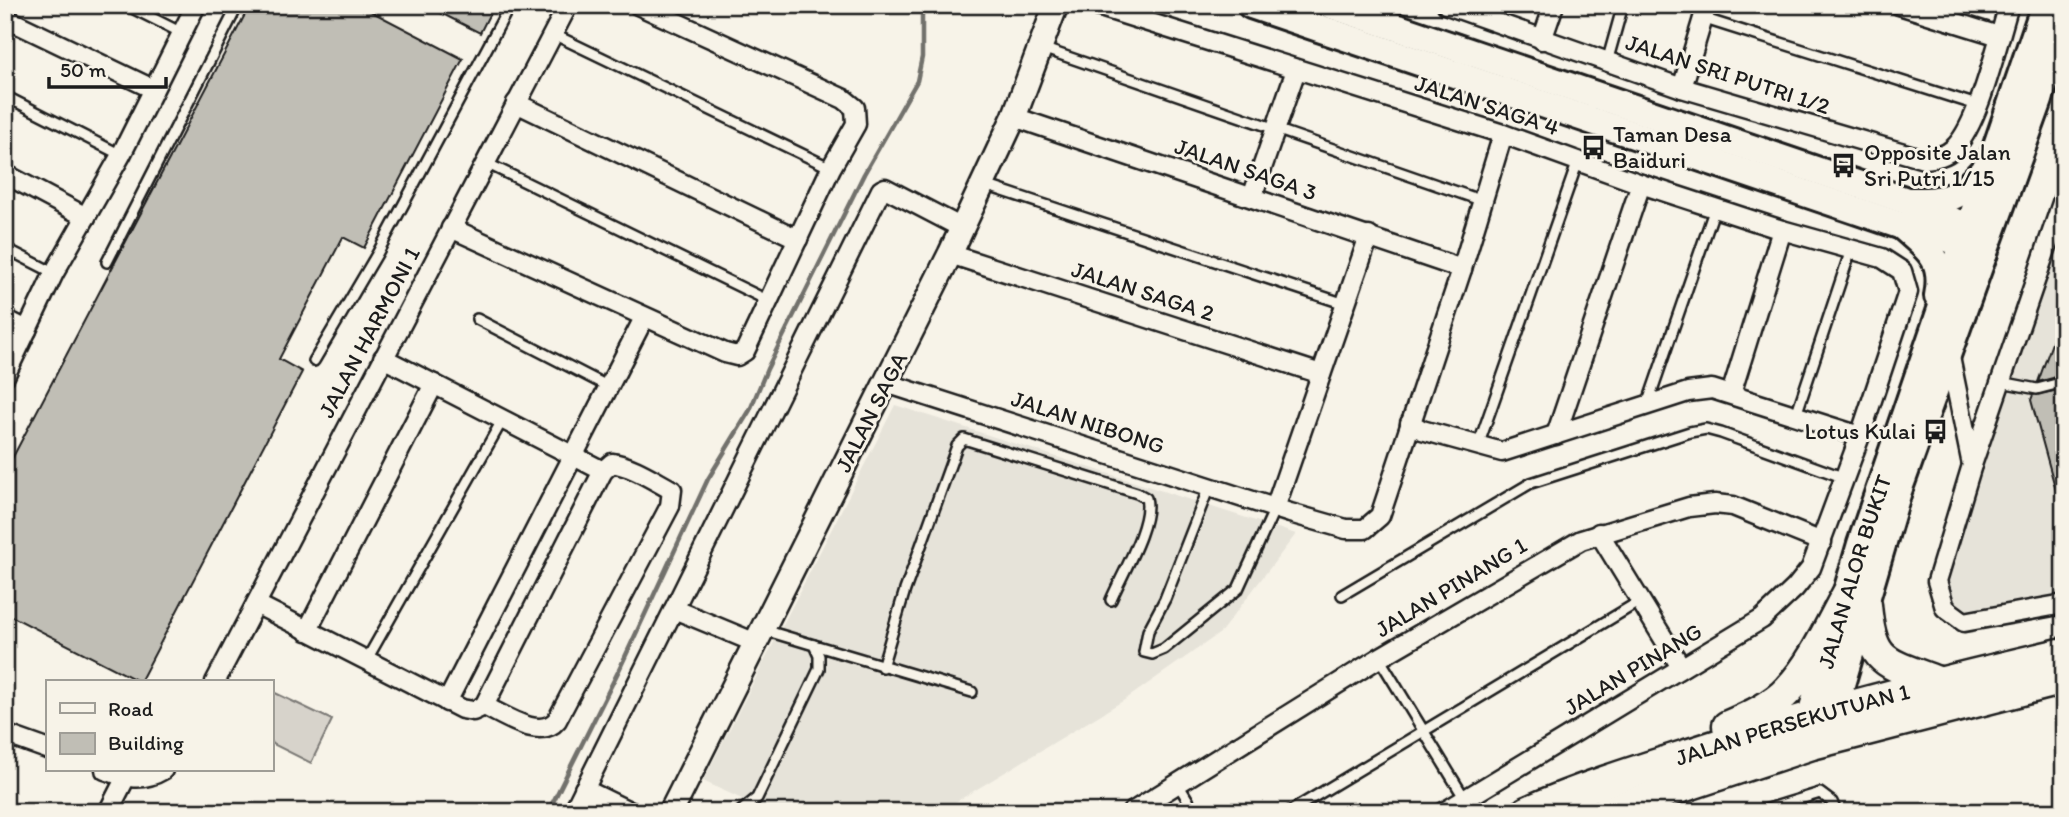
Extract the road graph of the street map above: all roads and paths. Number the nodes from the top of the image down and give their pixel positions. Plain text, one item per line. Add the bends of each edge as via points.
1 (126, 5) edge
2 (196, 5) edge
3 (238, 5) edge
4 (510, 5) edge
5 (568, 5) edge
6 (638, 5) edge
7 (1056, 5) edge
8 (1094, 5) edge
9 (1251, 5) edge
10 (1331, 5) edge
11 (1447, 5) edge
12 (1554, 5) edge
13 (1623, 5) edge
14 (1899, 5) edge
15 (2010, 5) edge
16 (2045, 5) edge
17 (1471, 9) edge
18 (1704, 12) edge
19 (5, 18) edge
20 (2055, 29) edge
21 (182, 33) junction
22 (553, 34) junction
23 (1999, 36) junction
24 (1542, 40) junction
25 (1040, 47) junction
26 (1607, 62) junction
27 (1296, 71) junction
28 (1682, 88) junction
29 (153, 89) junction
30 (5, 96) edge
31 (516, 103) junction
32 (1977, 105) junction
33 (1014, 117) junction
34 (1275, 132) junction
35 (1503, 134) junction
36 (121, 155) junction
37 (1578, 161) junction
38 (486, 163) junction
39 (1989, 165) junction
40 (831, 169) junction
41 (5, 174) edge
42 (1641, 184) junction
43 (982, 185) junction
44 (1252, 197) junction
45 (2064, 197) edge
46 (1483, 201) junction
47 (1715, 208) junction
48 (1904, 213) junction
49 (86, 217) junction
50 (451, 228) junction
51 (962, 228) junction
52 (1782, 230) junction
53 (1369, 236) junction
54 (798, 239) junction
55 (1976, 239) junction
56 (5, 248) edge
57 (1852, 250) junction
58 (950, 254) junction
59 (107, 262) dead end
60 (1462, 269) junction
61 (1902, 271) joint
62 (54, 273) junction
63 (769, 301) junction
64 (1345, 304) junction
65 (644, 318) junction
66 (5, 319) edge
67 (477, 319) dead end
68 (27, 330) junction
69 (1940, 344) junction
70 (383, 358) junction
71 (314, 361) dead end
72 (1321, 374) junction
73 (5, 376) edge
74 (2000, 382) junction
75 (2064, 382) edge
76 (886, 383) junction
77 (433, 384) junction
78 (609, 387) junction
79 (1731, 394) junction
80 (1647, 405) junction
81 (1796, 415) junction
82 (503, 419) junction
83 (1410, 423) junction
84 (1556, 435) junction
85 (1860, 436) junction
86 (1478, 446) junction
87 (575, 454) junction
88 (1972, 466) junction
89 (603, 471) junction
90 (1844, 478) junction
91 (1209, 487) junction
92 (1275, 508) junction
93 (1599, 533) junction
94 (1822, 542) junction
95 (1342, 595) dead end
96 (1858, 598) junction
97 (1111, 600) dead end
98 (1640, 601) junction
99 (256, 604) junction
100 (2064, 604) edge
101 (674, 609) junction
102 (307, 631) junction
103 (759, 637) junction
104 (814, 645) junction
105 (2064, 653) edge
106 (1379, 658) junction
107 (366, 662) junction
108 (882, 667) junction
109 (1681, 667) junction
110 (2064, 679) edge
111 (216, 680) edge
112 (1935, 681) junction
113 (972, 692) dead end
114 (447, 702) junction
115 (484, 706) junction
116 (1822, 727) junction
117 (1422, 730) junction
118 (5, 734) edge
119 (46, 749) edge
120 (111, 772) edge
121 (159, 772) edge
122 (126, 777) junction
123 (1178, 784) junction
124 (584, 789) junction
125 (1573, 792) junction
126 (1465, 799) junction
127 (676, 811) edge
128 (108, 812) edge
129 (159, 812) edge
130 (215, 812) edge
131 (573, 812) edge
132 (631, 812) edge
133 (740, 812) edge
134 (1132, 812) edge
135 (1195, 812) edge
136 (1289, 812) edge
137 (1444, 812) edge
138 (1527, 812) edge
139 (1606, 812) edge
140 (1758, 812) edge
141 (1836, 812) edge

1 - 21 lane
2 - 21 street
3 - 59 lane
4 - 71 lane via 377,254
5 - 22 street, JALAN HARMONI 1
6 - 40 street via 855,108 856,124
7 - 25 street, JALAN SAGA
8 - 27 street, JALAN SAGA 4
9 - 48 main road
10 - 48 main road
11 - 17 street, JALAN SRI PUTRI 1/2
12 - 24 street
13 - 26 lane
14 - 23 street
15 - 23 street
16 - 20 main road, JALAN ALOR BUKIT
17 - 24 street, JALAN SRI PUTRI 1/2
18 - 28 street
18 - 32 lane
19 - 29 street
20 - 39 main road, JALAN ALOR BUKIT
20 - 55 main road, JALAN ALOR BUKIT via 2039,100
21 - 29 street
22 - 31 street, JALAN HARMONI 1
22 - 40 lane
23 - 32 street
24 - 26 street, JALAN SRI PUTRI 1/2
25 - 33 street, JALAN SAGA
25 - 34 lane
26 - 28 street, JALAN SRI PUTRI 1/2
27 - 34 street
27 - 35 street, JALAN SAGA 4
28 - 32 street, JALAN SRI PUTRI 1/2 via 1924,159 1942,157 1955,148 1970,127
29 - 36 street
30 - 36 lane
31 - 38 street, JALAN HARMONI 1
31 - 54 street
33 - 43 street, JALAN SAGA
33 - 44 street, JALAN SAGA 3
34 - 44 street
34 - 46 lane
35 - 37 street, JALAN SAGA 4
35 - 46 street
36 - 49 street
37 - 42 street, JALAN SAGA 4
37 - 86 lane
38 - 50 street, JALAN HARMONI 1
38 - 63 lane
39 - 48 main road via 1963,194
39 - 55 main road, JALAN ALOR BUKIT
40 - 54 street
41 - 49 street
42 - 47 street, JALAN SAGA 4
42 - 84 street
43 - 51 street, JALAN SAGA
43 - 64 lane
44 - 53 street, JALAN SAGA 3
45 - 74 street
46 - 60 street
47 - 52 street, JALAN SAGA 4
47 - 80 lane
48 - 55 main road via 1925,229
48 - 69 main road via 1934,254 1941,277
49 - 62 street
50 - 65 street
50 - 70 street, JALAN HARMONI 1
51 - 58 street, JALAN SAGA
51 - 101 street via 905,197 881,190
52 - 57 street, JALAN SAGA 4
52 - 79 street
53 - 60 street, JALAN SAGA 3
53 - 64 street
54 - 63 street
55 - 69 main road, JALAN ALOR BUKIT
56 - 62 lane
57 - 61 street, JALAN SAGA 4 via 1882,258
57 - 81 lane
58 - 72 street, JALAN SAGA 2
58 - 76 street, JALAN SAGA
60 - 83 street
61 - 85 street, JALAN PINANG via 1909,292
62 - 68 street
63 - 65 street via 745,351 737,356
64 - 72 street
65 - 78 street
66 - 68 street
67 - 78 lane
68 - 73 street
69 - 88 street
69 - 96 main road, JALAN ALOR BUKIT via 1898,491
70 - 77 street
70 - 99 street, JALAN HARMONI 1
72 - 92 street
74 - 75 lane via 2030,389
74 - 88 street
76 - 91 street, JALAN NIBONG
76 - 103 street, JALAN SAGA
77 - 82 street
77 - 102 street
78 - 87 street
79 - 80 street via 1701,388
79 - 81 street
80 - 84 street
81 - 85 street
82 - 87 street
82 - 107 lane
83 - 86 street
83 - 92 street, JALAN NIBONG via 1374,524 1346,529
84 - 86 street via 1502,453
85 - 90 street, JALAN PINANG
87 - 89 street
87 - 114 street
88 - 100 street via 1937,581 1945,608 1964,622
89 - 115 street
89 - 115 street via 612,463 621,465 672,490 670,506 551,727 539,730
90 - 94 street, JALAN PINANG
90 - 95 lane via 1721,433 1706,429 1690,432 1531,483
91 - 92 street, JALAN NIBONG
91 - 92 lane via 1148,631 1144,652 1164,649 1238,589
93 - 94 street, JALAN PINANG 1 via 1714,504 1733,506
93 - 98 street
93 - 106 street, JALAN PINANG 1 via 1565,548
94 - 109 street, JALAN PINANG via 1811,568 1772,611
96 - 112 highway via 1876,653 1895,666
96 - 116 main road, JALAN ALOR BUKIT
96 - 125 highway via 1788,691 1741,720
97 - 108 lane via 1144,526 1149,507 1146,498 964,439 952,459
98 - 109 street
98 - 117 lane
99 - 102 street
99 - 111 street, JALAN HARMONI 1
101 - 103 street
101 - 124 street
102 - 107 street
103 - 104 lane
103 - 127 street, JALAN SAGA
104 - 108 lane
104 - 133 lane via 819,669 757,798
105 - 112 highway, JALAN PERSEKUTUAN 1
106 - 117 lane
106 - 123 street, JALAN PINANG 1
107 - 114 street
108 - 113 lane
109 - 126 street, JALAN PINANG
110 - 116 highway, JALAN PERSEKUTUAN 1
112 - 116 highway, JALAN PERSEKUTUAN 1
114 - 115 street via 473,711
116 - 125 highway, JALAN PERSEKUTUAN 1
116 - 139 highway, JALAN PERSEKUTUAN 1
117 - 126 lane
117 - 136 lane
118 - 119 street
120 - 122 street
121 - 122 street via 146,778
122 - 128 street
123 - 134 street, JALAN PINANG 1
123 - 135 lane
124 - 131 street
124 - 132 street
125 - 138 highway, JALAN PERSEKUTUAN 1
126 - 137 street, JALAN PINANG
129 - 130 path via 187,805
140 - 141 lane via 1820,793

